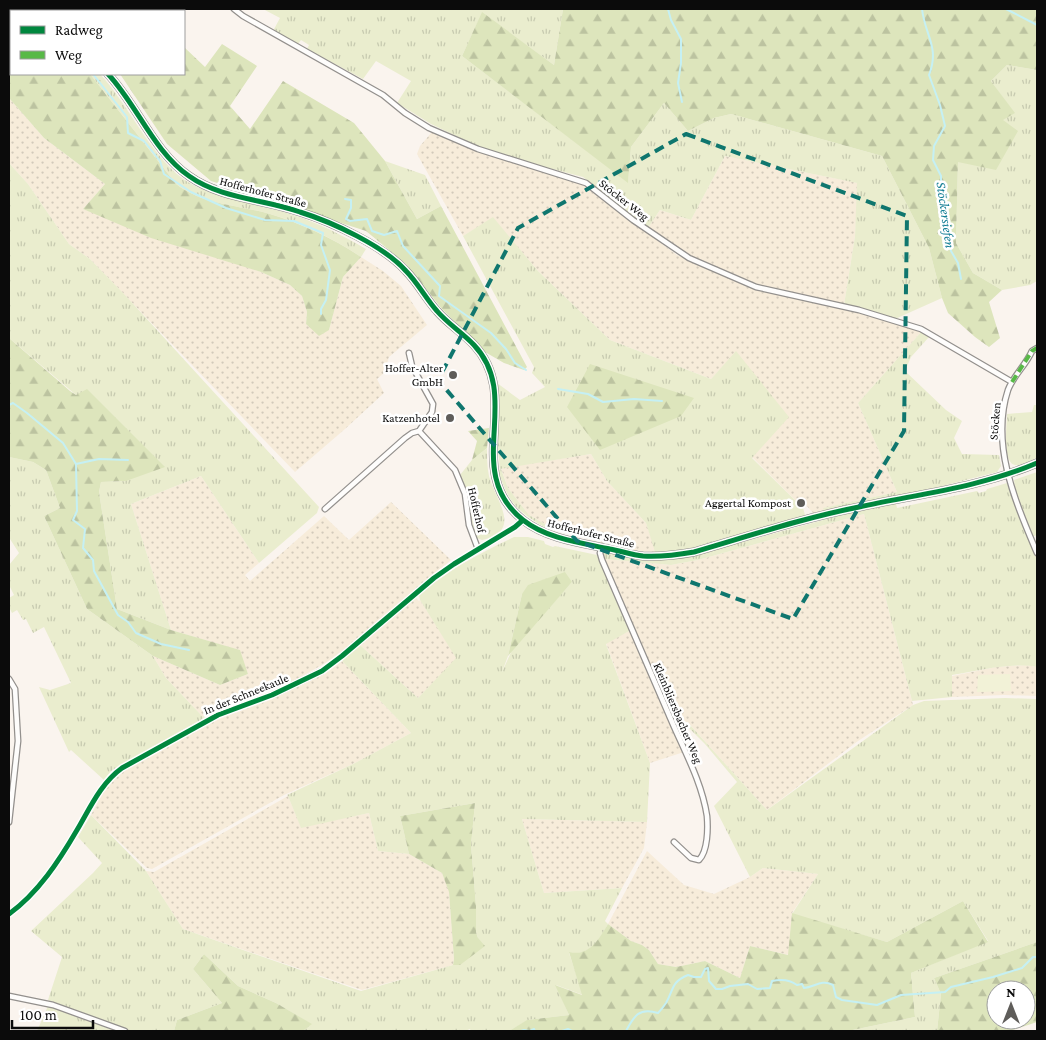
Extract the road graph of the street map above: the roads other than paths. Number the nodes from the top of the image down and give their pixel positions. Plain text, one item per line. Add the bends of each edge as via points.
1 (234, 9) edge
2 (109, 75) edge
3 (1037, 348) edge
4 (409, 354) dead end
5 (1012, 382) junction
6 (419, 431) junction
7 (1037, 463) edge
8 (1008, 474) junction
9 (325, 509) dead end
10 (523, 520) junction
11 (602, 548) junction
12 (478, 549) junction
13 (1037, 553) edge
14 (9, 678) edge
15 (9, 822) edge
16 (674, 842) dead end
17 (9, 914) edge
18 (9, 996) edge
19 (125, 1031) edge

1 - 5 street, Stöcker Weg via 383,95 429,128 478,149 586,183 689,258 756,287 859,310 921,329
2 - 10 street, Hofferhofer Straße via 172,161 198,182 316,218 380,250 407,271 437,311 476,347 490,370 496,400 494,472 505,499
3 - 5 street, Stöcken
4 - 6 street via 433,404 432,412
5 - 8 street, Stöcken via 1003,411 1002,436
6 - 9 street via 412,432
6 - 12 street, Hofferhof via 455,470
7 - 8 street, Hofferhofer Straße
8 - 11 street, Hofferhofer Straße via 949,490 812,518 694,552 643,556
8 - 13 street, Stöcken
10 - 11 street, Hofferhofer Straße via 555,536
10 - 12 street, In der Schneekaule
11 - 16 street, Kleinbliersbacher Weg via 602,560 705,806 706,842 702,857 699,860 691,858
12 - 17 street, In der Schneekaule via 434,578 322,671 205,722 112,775 55,866
14 - 15 street via 15,689 18,740
18 - 19 street via 53,1005

